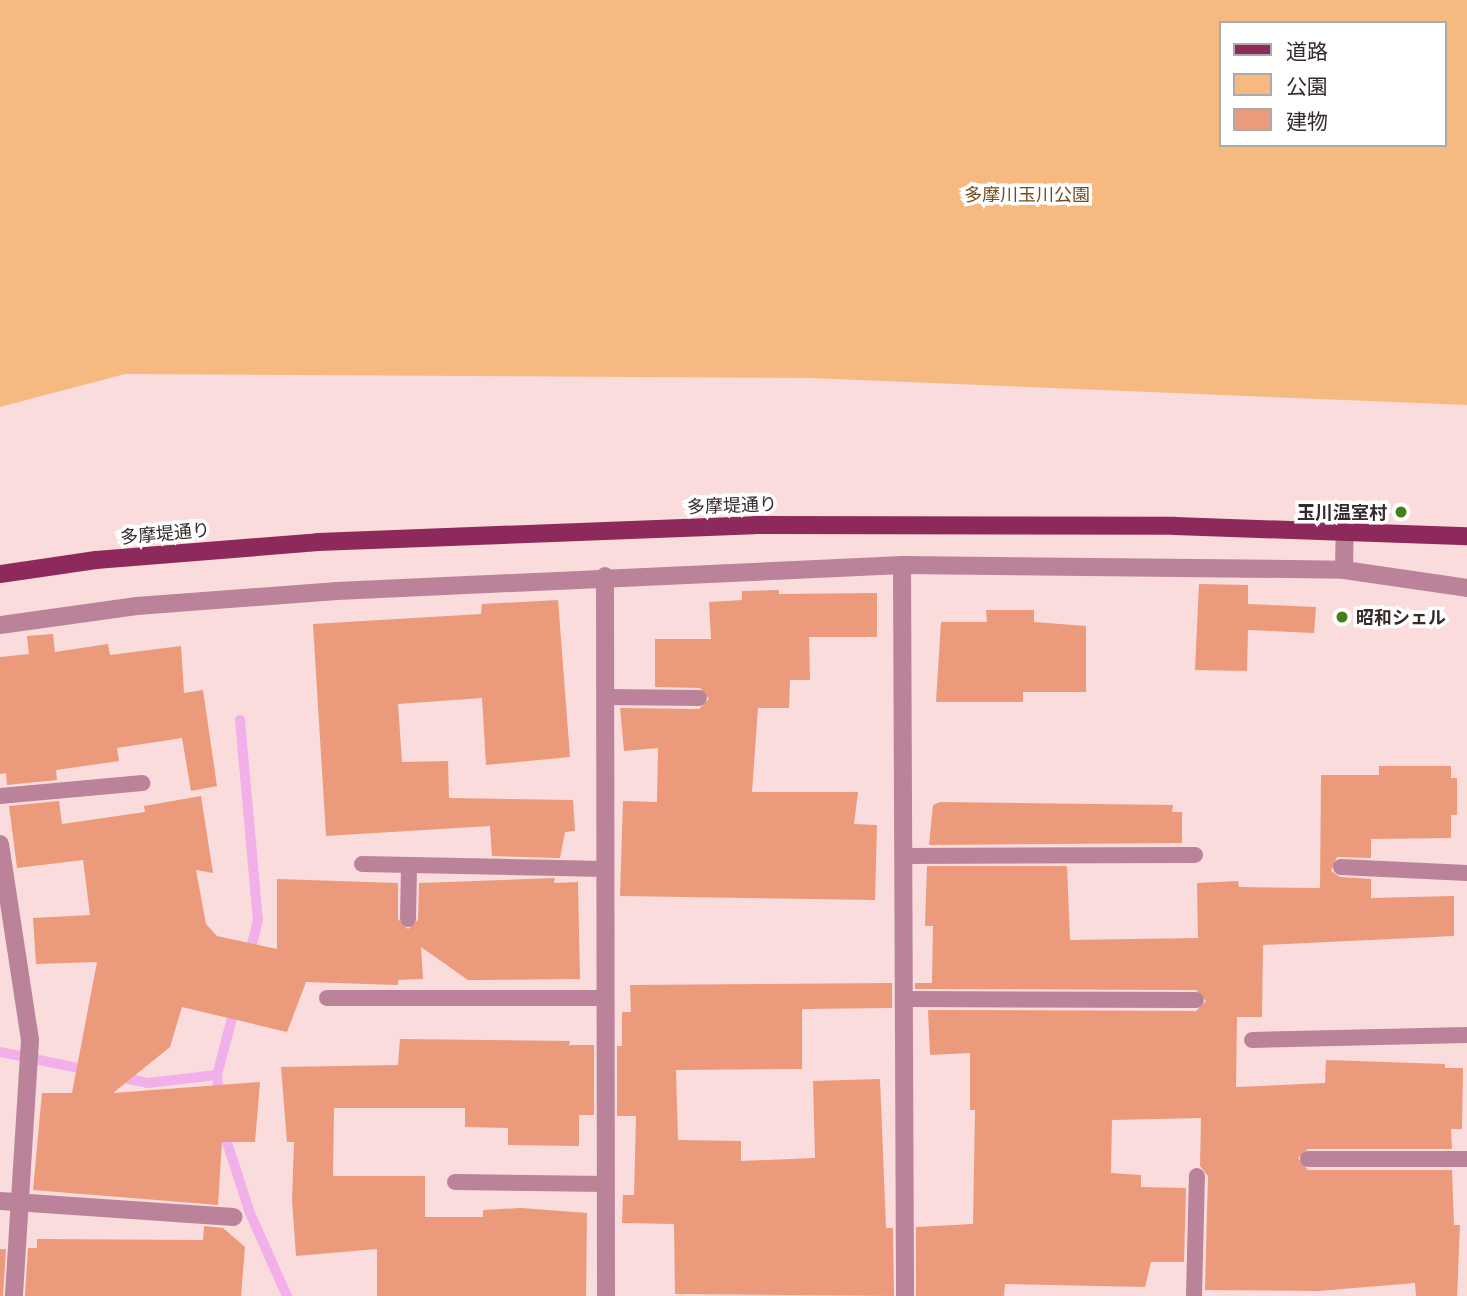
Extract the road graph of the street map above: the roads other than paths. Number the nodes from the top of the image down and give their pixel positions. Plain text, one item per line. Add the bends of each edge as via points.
1 (1345, 531) junction
2 (1467, 537) edge
3 (902, 565) junction
4 (1344, 570) junction
5 (0, 574) edge
6 (605, 576) junction
7 (1467, 588) edge
8 (0, 625) edge
9 (606, 697) junction
10 (699, 698) dead end
11 (142, 783) dead end
12 (0, 796) edge
13 (0, 844) edge
14 (1195, 855) dead end
15 (903, 856) junction
16 (362, 864) dead end
17 (409, 865) junction
18 (1341, 867) dead end
19 (606, 869) junction
20 (1467, 873) edge
21 (408, 919) dead end
22 (327, 998) dead end
23 (606, 998) junction
24 (904, 999) junction
25 (1196, 1000) dead end
26 (1467, 1035) edge
27 (1252, 1040) dead end
28 (1308, 1159) dead end
29 (1467, 1160) edge
30 (1197, 1176) dead end
31 (455, 1182) dead end
32 (606, 1184) junction
33 (0, 1201) edge
34 (19, 1203) junction
35 (233, 1217) dead end
36 (14, 1296) edge
37 (606, 1296) edge
38 (905, 1296) edge
39 (1194, 1296) edge

1 - 2 main road, 多摩堤通り
1 - 4 street
1 - 5 main road, 多摩堤通り via 906,522 687,527 249,547 96,560
3 - 4 street
3 - 6 street
3 - 15 street
4 - 7 street
6 - 8 street via 137,606
6 - 9 street
9 - 10 lane
9 - 19 street
11 - 12 lane
13 - 34 street via 30,1040
14 - 15 lane
15 - 24 street
16 - 17 lane
17 - 19 lane
17 - 21 lane
18 - 20 lane
19 - 23 street
22 - 23 lane
23 - 32 street
24 - 25 lane
24 - 38 street
26 - 27 lane
28 - 29 lane
30 - 39 lane
31 - 32 lane
32 - 37 street
33 - 34 street
34 - 35 street
34 - 36 street

